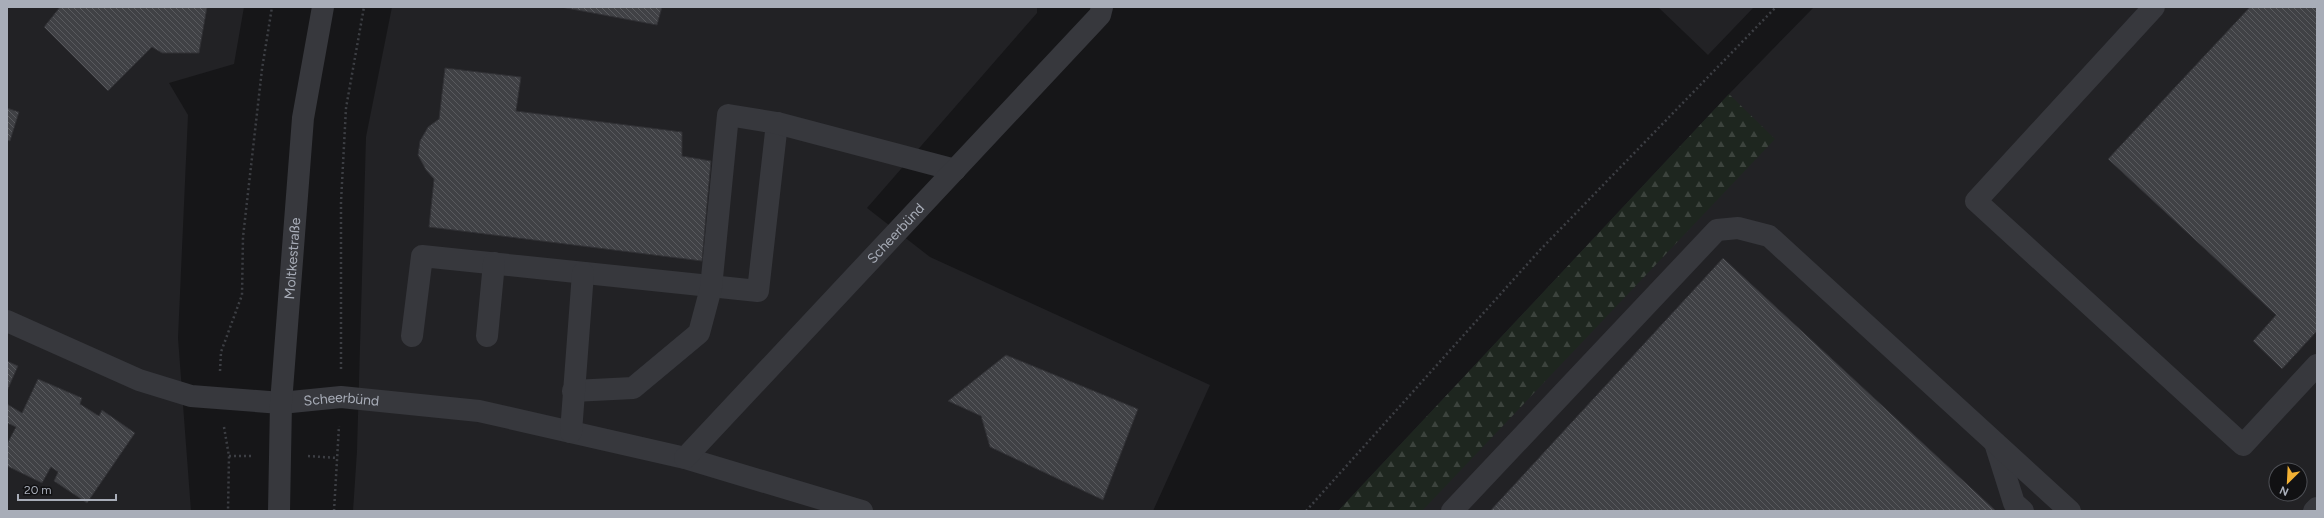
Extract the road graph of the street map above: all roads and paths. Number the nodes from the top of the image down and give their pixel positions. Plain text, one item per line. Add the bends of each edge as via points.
1 (272, 7) edge
2 (323, 7) edge
3 (364, 7) edge
4 (1102, 7) edge
5 (1776, 7) edge
6 (2154, 7) edge
7 (777, 123) junction
8 (955, 170) junction
9 (494, 263) junction
10 (582, 273) junction
11 (711, 288) junction
12 (242, 295) dead end
13 (7, 321) edge
14 (412, 336) dead end
15 (487, 336) dead end
16 (2317, 365) edge
17 (573, 391) junction
18 (341, 397) junction
19 (281, 403) junction
20 (570, 432) junction
21 (1994, 442) junction
22 (229, 456) dead end
23 (685, 458) junction
24 (2317, 508) edge
25 (228, 511) edge
26 (279, 511) edge
27 (334, 511) edge
28 (862, 511) edge
29 (1306, 511) edge
30 (1452, 511) edge
31 (2023, 511) edge
32 (2070, 511) edge
33 (2314, 511) edge

1 - 12 path via 262,69 243,237
2 - 19 street, Moltkestraße via 303,118
3 - 18 path via 346,108 341,202
4 - 8 street, Scheerbünd via 1100,15
5 - 29 path via 1540,250
6 - 16 street via 1976,201 2243,445
7 - 8 street
7 - 11 street via 758,291
7 - 11 street via 728,115
8 - 23 street, Scheerbünd
9 - 10 street
9 - 14 street via 422,256
9 - 15 street
10 - 11 street
10 - 17 street
11 - 17 street via 699,333 632,388
13 - 19 street, Scheerbünd via 139,380 192,396
17 - 20 street
18 - 19 street, Scheerbünd
18 - 20 street, Scheerbünd via 479,411
18 - 27 path
19 - 26 street, Moltkestraße
20 - 23 street, Scheerbünd
21 - 30 street via 1769,236 1738,228 1717,230
21 - 31 street via 2014,503
21 - 32 street
22 - 25 path
23 - 28 street, Scheerbünd
24 - 33 street

